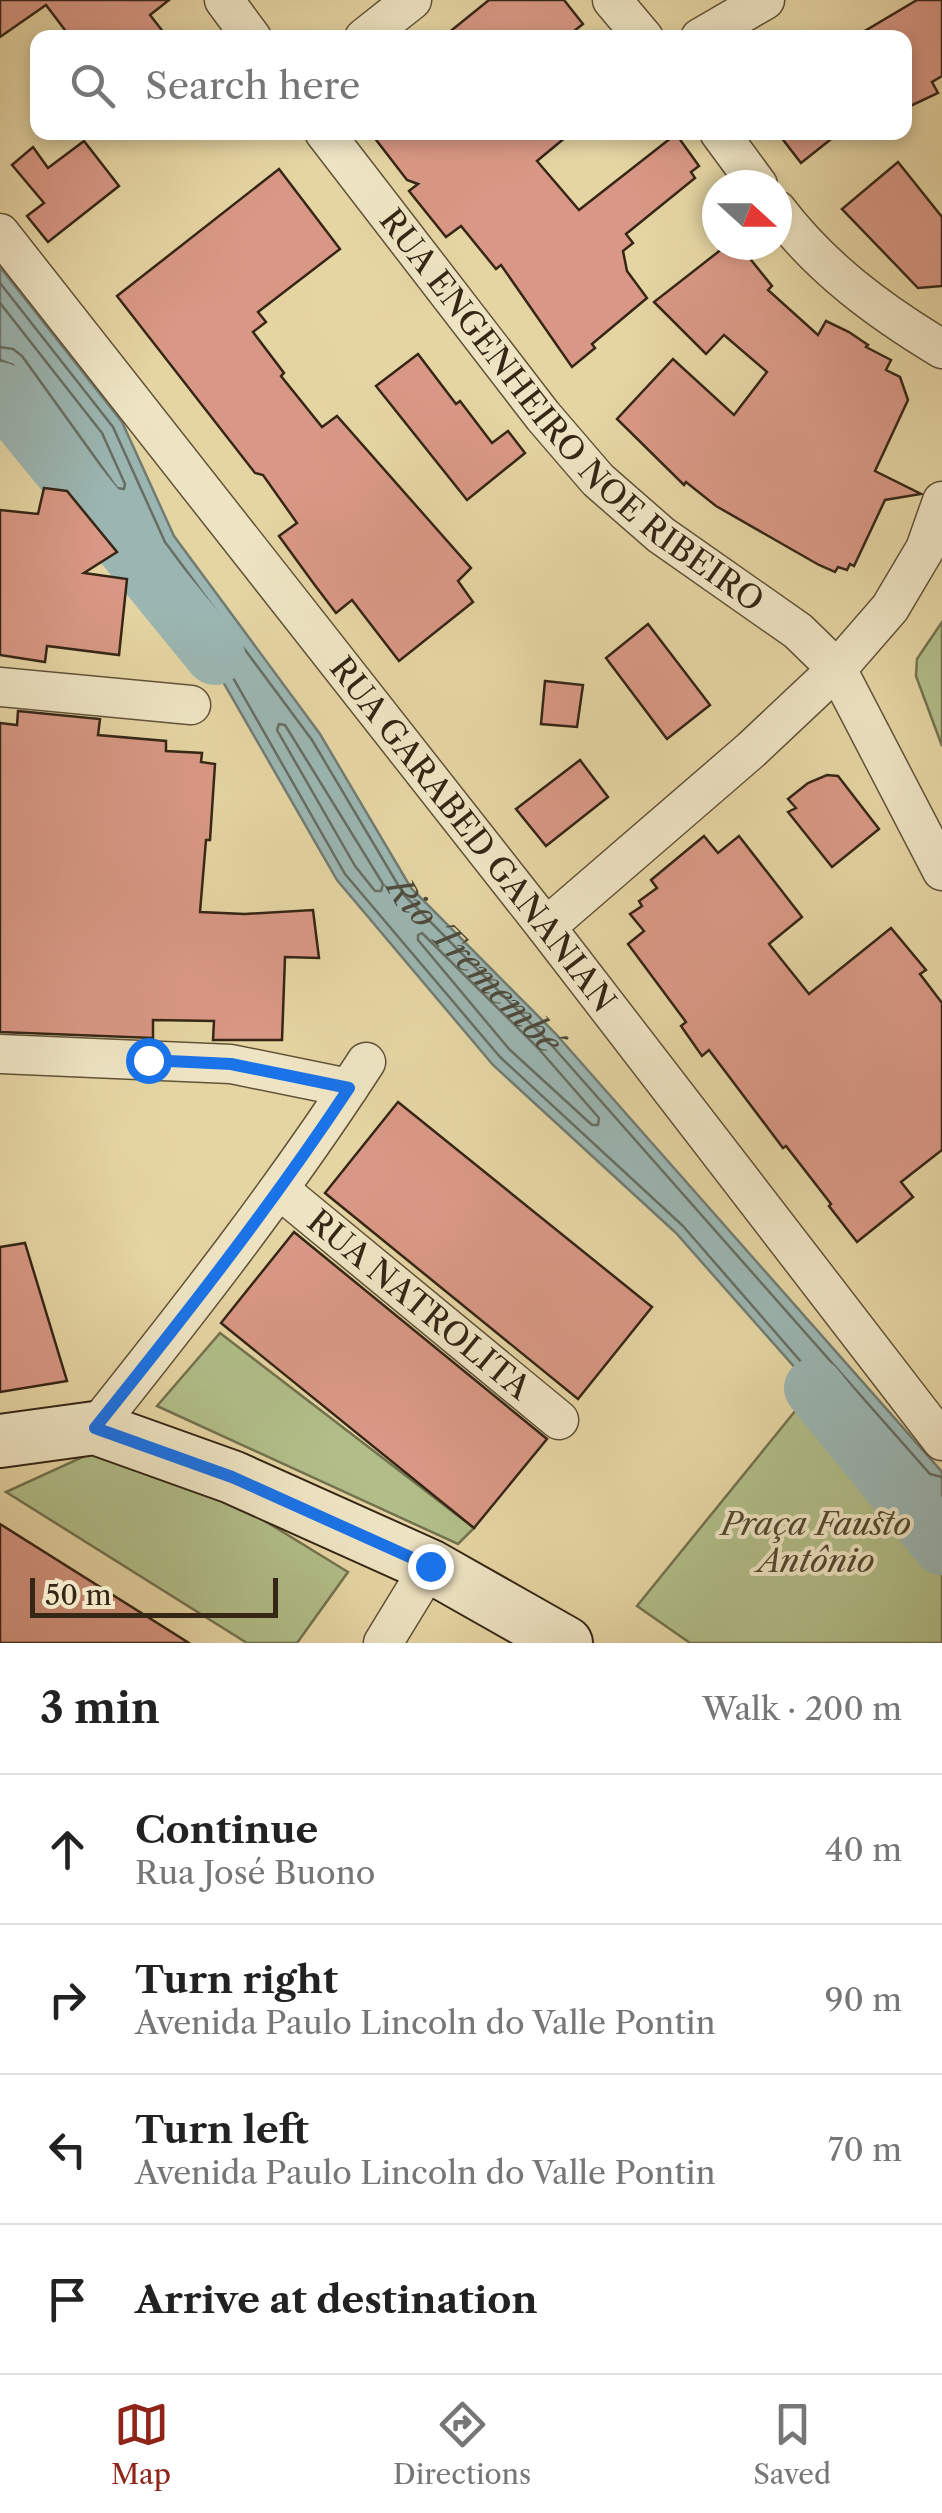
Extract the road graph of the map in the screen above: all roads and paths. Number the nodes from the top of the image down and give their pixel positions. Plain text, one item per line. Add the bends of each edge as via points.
1 (224, 0) edge
2 (412, 0) edge
3 (612, 0) edge
4 (764, 0) edge
5 (246, 30) edge
6 (374, 30) edge
7 (637, 30) edge
8 (713, 30) edge
9 (330, 140) edge
10 (725, 140) edge
11 (747, 170) edge
12 (792, 227) edge
13 (0, 233) edge
14 (942, 350) edge
15 (942, 502) edge
16 (837, 669) junction
17 (0, 686) edge
18 (191, 705) dead end
19 (942, 871) edge
20 (546, 927) junction
21 (0, 1054) edge
22 (280, 1190) junction
23 (559, 1420) dead end
24 (95, 1428) junction
25 (0, 1441) edge
26 (942, 1441) edge
27 (430, 1566) junction
28 (383, 1643) edge
29 (566, 1643) edge

1 - 5 street
2 - 6 street
3 - 7 street
4 - 8 street
9 - 16 street, RUA ENGENHEIRO NOE RIBEIRO via 598,480 661,535 798,631
10 - 11 street
12 - 14 street via 863,297
13 - 20 street, RUA GARABED GANANIAN
15 - 16 street via 925,549 890,608
16 - 19 street, RUA ENGENHEIRO NOE RIBEIRO
16 - 20 street
17 - 18 street
20 - 26 street, RUA GARABED GANANIAN
21 - 22 street via 358,1075
22 - 23 street, RUA NATROLITA
22 - 24 street
24 - 25 main road
24 - 27 main road via 232,1477
27 - 28 street
27 - 29 main road

